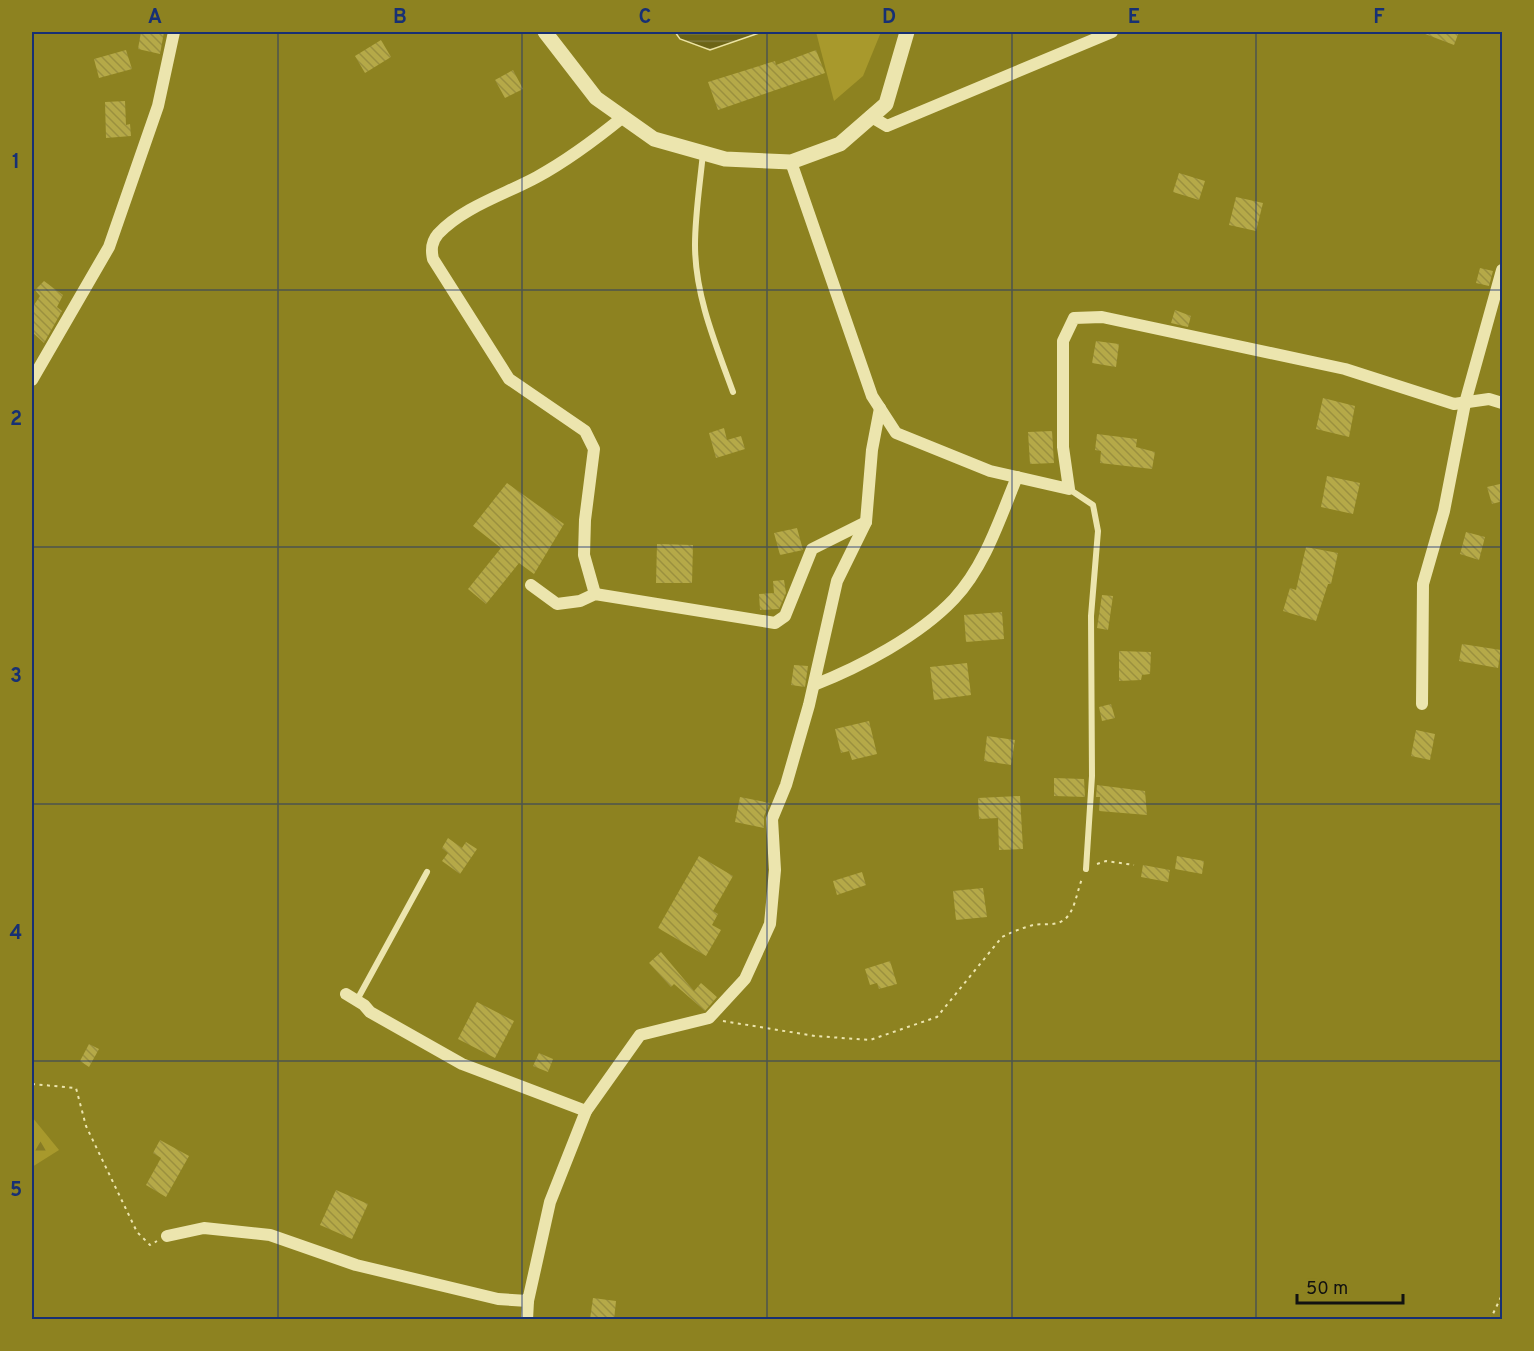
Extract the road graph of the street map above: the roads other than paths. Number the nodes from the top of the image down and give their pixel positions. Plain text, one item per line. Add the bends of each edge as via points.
1 (174, 32) edge
2 (545, 32) edge
3 (907, 32) edge
4 (1112, 32) edge
5 (870, 116) junction
6 (623, 117) junction
7 (703, 153) junction
8 (791, 162) junction
9 (1503, 270) edge
10 (32, 380) edge
11 (733, 392) dead end
12 (1465, 403) junction
13 (1503, 403) edge
14 (880, 408) junction
15 (1017, 477) junction
16 (1069, 489) junction
17 (866, 522) junction
18 (531, 585) dead end
19 (595, 594) junction
20 (814, 686) junction
21 (1422, 704) dead end
22 (1086, 868) road end
23 (427, 872) dead end
24 (351, 997) joint
25 (586, 1111) junction
26 (167, 1236) road end
27 (528, 1301) junction
28 (527, 1320) edge

1 - 10 street via 158,106 109,247
2 - 6 street via 596,98
3 - 5 street via 886,104
4 - 5 street via 887,126
5 - 8 street via 840,144
6 - 7 street via 654,139
6 - 19 street via 586,147 536,178 505,190 472,210 437,234 431,247 433,259 509,379 585,431 594,449 584,555
7 - 8 street via 725,159
7 - 11 lane via 695,246 700,291
8 - 14 street via 872,396
9 - 12 street
12 - 13 street via 1489,399
12 - 16 street via 1454,405 1345,369 1102,317 1074,318 1063,341 1063,447
12 - 21 street via 1444,512 1423,584
14 - 15 street via 896,433 990,471
14 - 17 street
15 - 16 street
15 - 20 street via 986,551 954,599 910,634 863,663
16 - 22 lane via 1093,505 1098,531 1091,616 1092,776
17 - 19 street via 812,549 784,616 775,623
17 - 20 street via 837,581
18 - 19 street via 557,604
20 - 25 street via 786,785 772,819 775,870 770,924 745,979 709,1018 640,1035
23 - 24 lane
24 - 25 street via 370,1012 462,1064
25 - 27 street via 550,1202
26 - 27 street via 204,1228 270,1234 356,1265 498,1299
27 - 28 street

